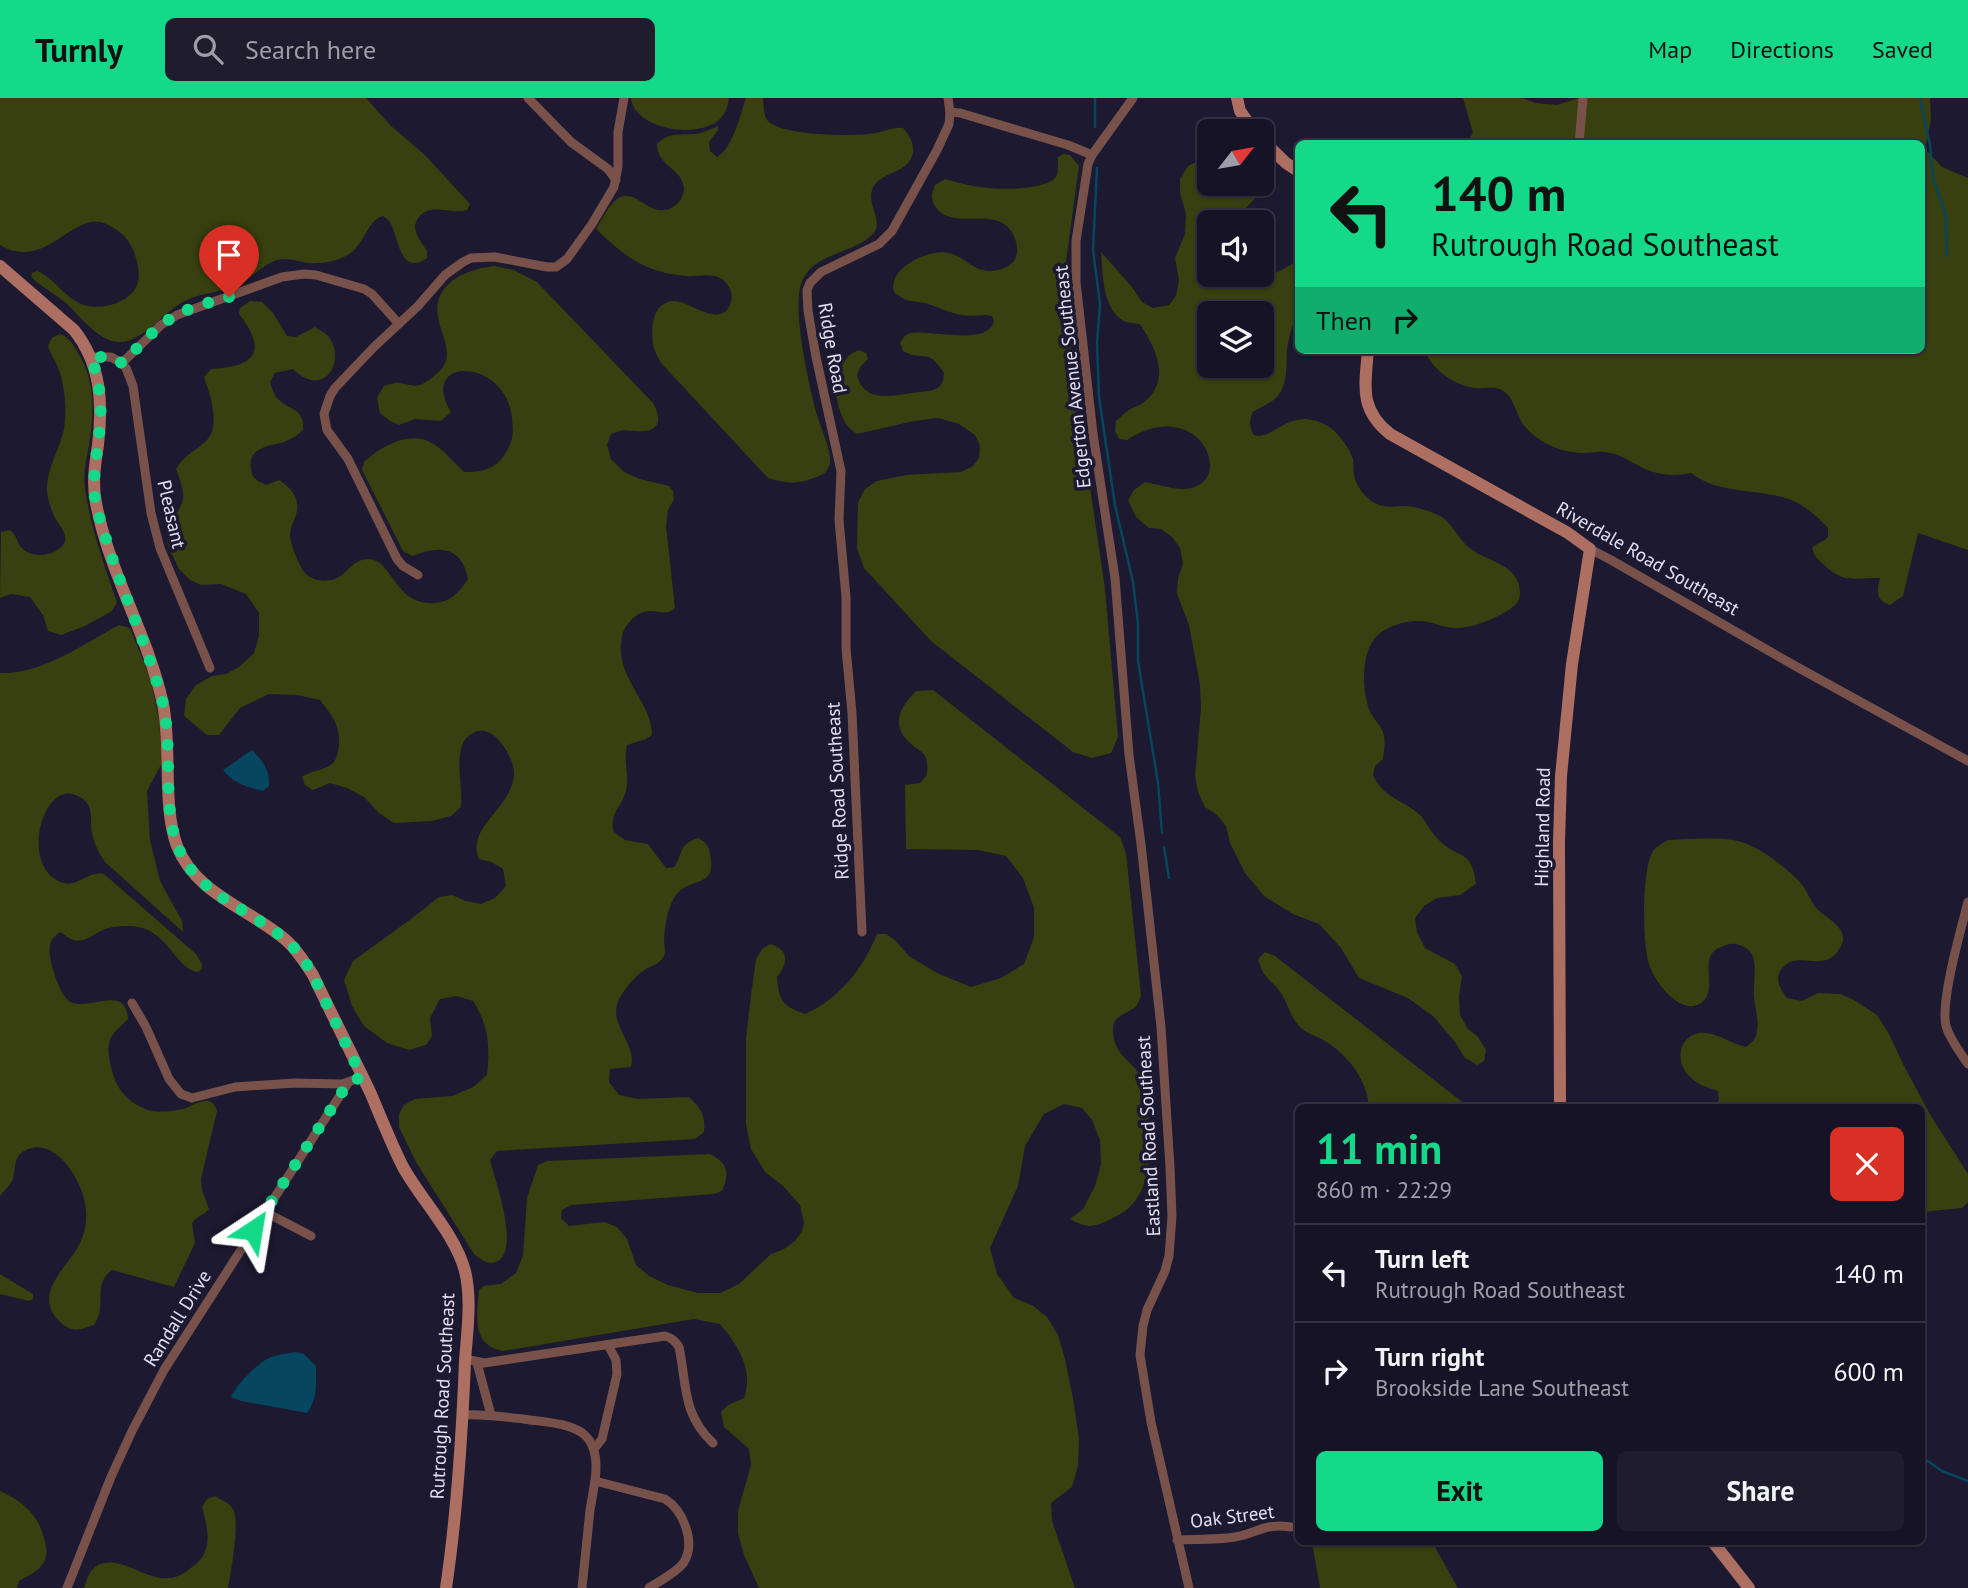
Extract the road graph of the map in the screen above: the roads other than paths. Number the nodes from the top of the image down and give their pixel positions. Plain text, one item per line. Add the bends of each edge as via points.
1 (528, 98) edge
2 (624, 98) edge
3 (948, 98) edge
4 (1133, 98) edge
5 (1237, 98) edge
6 (1583, 98) edge
7 (950, 113) junction
8 (1246, 119) edge
9 (1579, 140) edge
10 (1274, 152) edge
11 (1092, 155) junction
12 (1295, 169) edge
13 (616, 181) junction
14 (0, 266) edge
15 (399, 324) junction
16 (1368, 354) edge
17 (91, 357) junction
18 (122, 363) junction
19 (1590, 549) junction
20 (418, 575) dead end
21 (846, 648) joint
22 (210, 668) dead end
23 (1125, 716) joint
24 (1968, 761) edge
25 (1968, 902) edge
26 (862, 932) dead end
27 (132, 1003) dead end
28 (1968, 1064) edge
29 (362, 1077) junction
30 (348, 1083) junction
31 (1560, 1104) edge
32 (265, 1212) junction
33 (311, 1236) dead end
34 (608, 1345) junction
35 (471, 1361) junction
36 (464, 1415) junction
37 (491, 1415) junction
38 (713, 1443) dead end
39 (594, 1449) junction
40 (595, 1481) junction
41 (1291, 1527) dead end
42 (1177, 1540) junction
43 (1715, 1545) edge
44 (67, 1588) edge
45 (446, 1588) edge
46 (582, 1588) edge
47 (649, 1588) edge
48 (1189, 1588) edge
49 (1749, 1588) edge

1 - 13 street
2 - 13 street
3 - 7 street
4 - 11 street
5 - 8 street
6 - 9 street
7 - 11 street
7 - 21 street, Ridge Road via 937,150 892,231 879,244 821,272 807,290 816,357 841,471
10 - 12 street
11 - 23 street, Edgerton Avenue Southeast via 1076,241 1076,282 1115,578
13 - 15 street via 592,224 561,264 547,268 486,257 463,262
14 - 17 street, Rutrough Road Southeast via 64,319
15 - 18 street via 364,289 316,275 294,275 177,315
15 - 20 street via 335,388 324,422 348,459 397,559
16 - 19 street, Riverdale Road Southeast via 1367,402 1380,427
17 - 18 street via 111,357
17 - 29 street, Rutrough Road Southeast via 101,403 96,502 163,703 171,814 180,852 204,884 296,951 313,975
18 - 22 street, Pleasant via 133,386 150,513 160,548
19 - 24 street, Riverdale Road Southeast
19 - 31 street, Highland Road via 1561,776
21 - 26 street, Ridge Road Southeast
23 - 42 street, Eastland Road Southeast via 1161,1027 1172,1216 1169,1256 1147,1310 1140,1356
25 - 28 street via 1944,1009 1950,1038
27 - 30 street via 170,1079 186,1097 235,1087
29 - 30 street
29 - 35 street, Rutrough Road Southeast via 405,1169 462,1261
30 - 32 street, Randall Drive
32 - 33 street
32 - 44 street, Randall Drive via 175,1351 138,1419
34 - 35 street
34 - 38 street via 665,1336 675,1341 689,1407
34 - 39 street via 617,1374 602,1439
35 - 36 street, Rutrough Road Southeast
35 - 37 street
36 - 37 street
36 - 45 street, Rutrough Road Southeast
37 - 39 street via 570,1426
39 - 40 street
40 - 46 street
40 - 47 street via 665,1499 682,1517 688,1539 686,1560
41 - 42 street, Oak Street
42 - 48 street, Eastland Road Southeast
43 - 49 street

